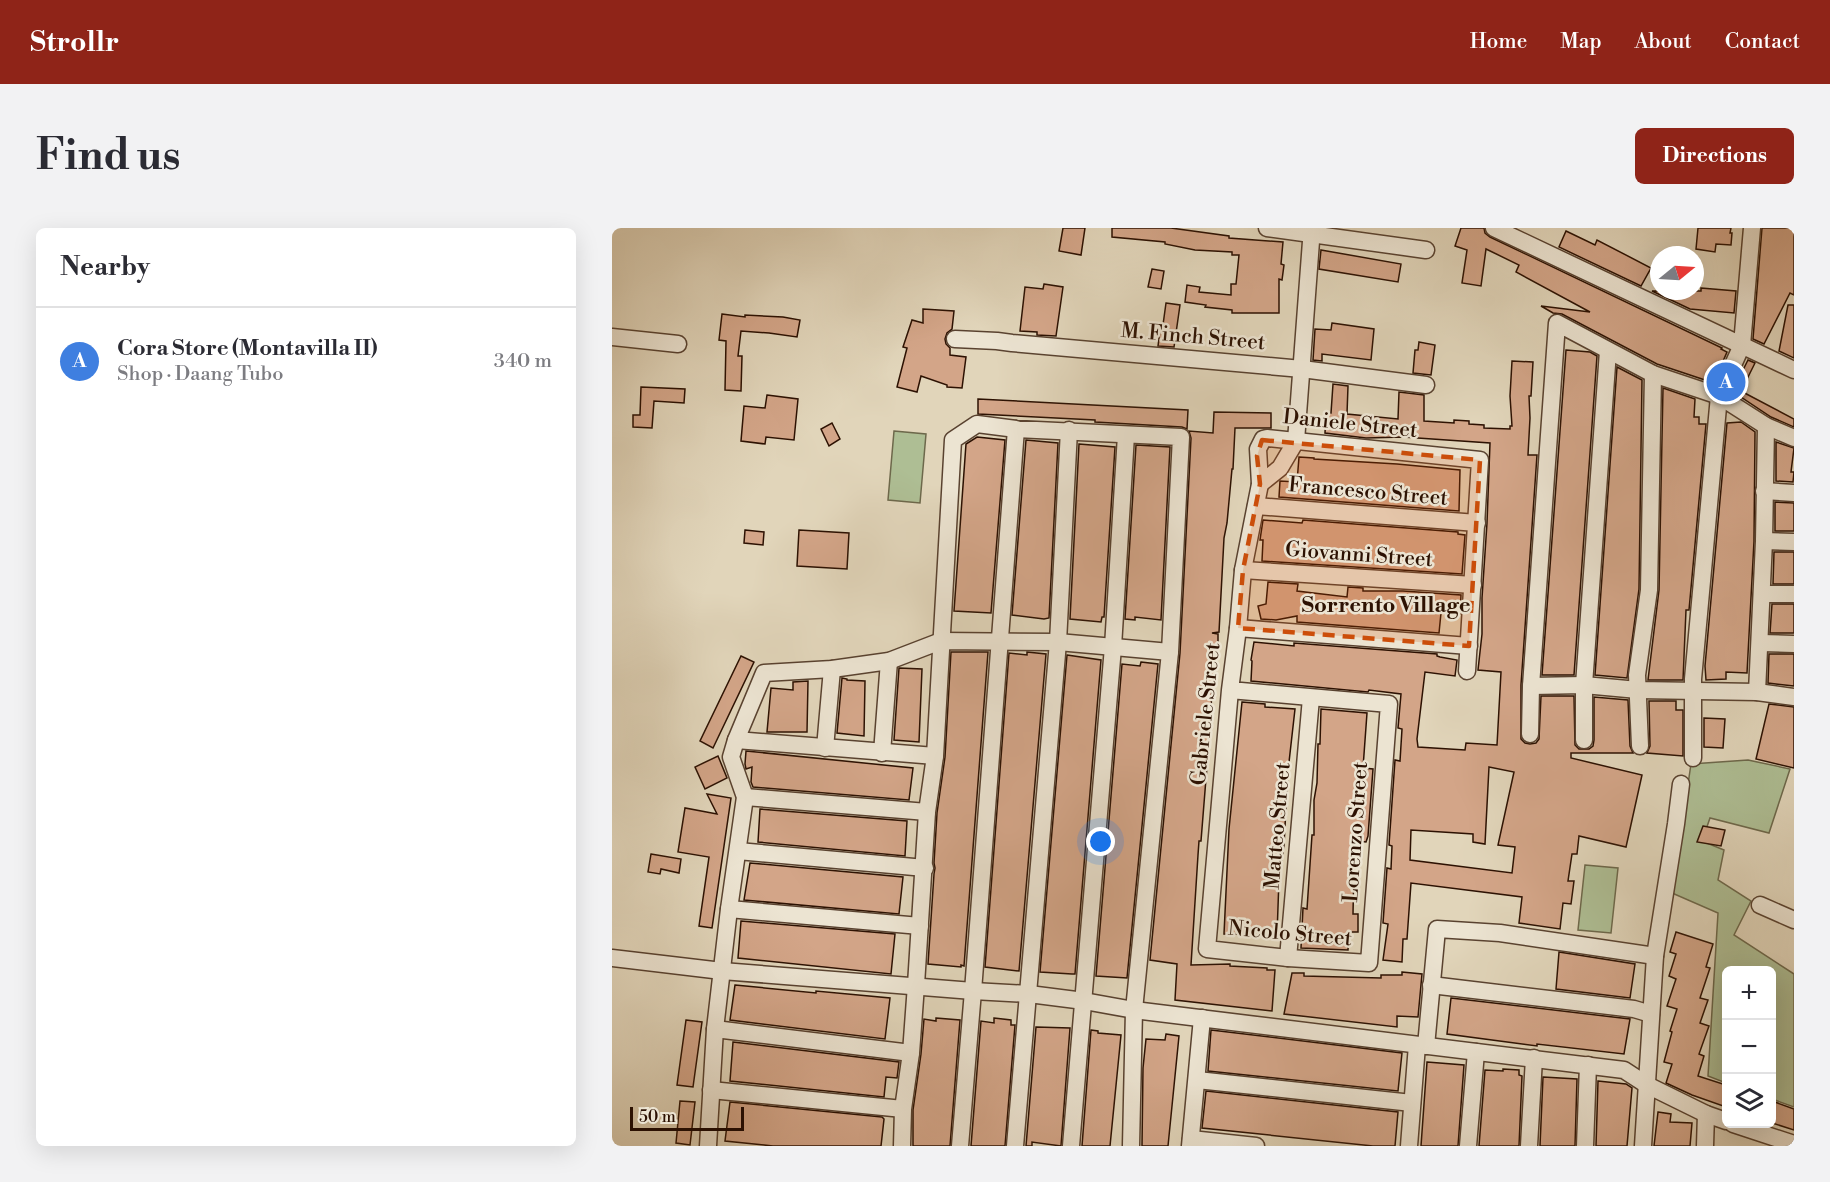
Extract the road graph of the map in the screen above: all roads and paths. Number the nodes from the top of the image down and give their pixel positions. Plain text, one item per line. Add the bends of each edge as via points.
1 (1267, 228) edge
2 (1494, 228) edge
3 (1752, 228) edge
4 (1311, 231) edge
5 (1426, 250) dead end
6 (612, 337) edge
7 (955, 339) dead end
8 (678, 344) dead end
9 (1742, 345) junction
10 (1608, 351) junction
11 (1302, 369) junction
12 (1794, 370) edge
13 (1653, 374) junction
14 (1426, 385) dead end
15 (1719, 396) junction
16 (1766, 426) junction
17 (1016, 429) junction
18 (1069, 430) junction
19 (1126, 435) junction
20 (1296, 438) junction
21 (1794, 438) edge
22 (1260, 484) junction
23 (1764, 491) junction
24 (1794, 493) edge
25 (1256, 506) junction
26 (1476, 524) junction
27 (1764, 541) junction
28 (1794, 542) edge
29 (1243, 570) junction
30 (1473, 585) junction
31 (1762, 594) junction
32 (1794, 594) edge
33 (1238, 628) junction
34 (941, 641) junction
35 (1000, 642) junction
36 (1058, 642) junction
37 (1761, 644) junction
38 (1794, 644) edge
39 (1469, 646) junction
40 (1113, 647) junction
41 (1170, 652) junction
42 (889, 661) junction
43 (832, 669) junction
44 (1467, 671) dead end
45 (1584, 685) junction
46 (1532, 686) junction
47 (1230, 690) junction
48 (1638, 690) junction
49 (1694, 691) junction
50 (1757, 692) junction
51 (1794, 697) edge
52 (1311, 698) junction
53 (1530, 734) dead end
54 (736, 740) junction
55 (1584, 740) dead end
56 (1640, 746) dead end
57 (825, 748) junction
58 (882, 753) junction
59 (935, 756) junction
60 (1693, 758) dead end
61 (1681, 783) dead end
62 (745, 797) junction
63 (927, 813) junction
64 (738, 851) junction
65 (925, 868) junction
66 (1760, 905) dead end
67 (729, 909) junction
68 (1794, 920) edge
69 (920, 926) junction
70 (1207, 949) joint
71 (1654, 956) junction
72 (1288, 957) junction
73 (612, 958) edge
74 (1369, 963) joint
75 (722, 971) junction
76 (1431, 985) junction
77 (916, 986) junction
78 (973, 991) junction
79 (1029, 994) junction
80 (1084, 1001) junction
81 (1134, 1010) junction
82 (1651, 1014) junction
83 (1202, 1018) junction
84 (715, 1029) junction
85 (1421, 1045) junction
86 (1476, 1052) junction
87 (911, 1053) junction
88 (1534, 1058) junction
89 (1588, 1065) junction
90 (1197, 1080) junction
91 (1647, 1085) junction
92 (711, 1090) junction
93 (1412, 1103) junction
94 (903, 1109) junction
95 (1706, 1114) junction
96 (1722, 1120) edge
97 (1740, 1128) edge
98 (1762, 1140) edge
99 (1191, 1142) edge
100 (1794, 1144) edge
101 (1223, 1145) edge
102 (708, 1146) edge
103 (902, 1146) edge
104 (960, 1146) edge
105 (1016, 1146) edge
106 (1071, 1146) edge
107 (1131, 1146) edge
108 (1256, 1146) edge
109 (1409, 1146) edge
110 (1468, 1146) edge
111 (1529, 1146) edge
112 (1585, 1146) edge
113 (1643, 1146) edge
114 (1705, 1146) edge

1 - 4 street
2 - 9 street
3 - 9 street
4 - 5 street
4 - 11 street
6 - 8 street
7 - 11 street, M. Finch Street
9 - 12 street
9 - 15 street
10 - 13 street
10 - 45 street
10 - 46 street via 1557,323
11 - 14 street, M. Finch Street
11 - 20 street
13 - 15 street
13 - 48 street via 1649,590
15 - 16 street
15 - 49 street
16 - 21 street
16 - 23 street
17 - 18 street
17 - 34 street via 977,424 953,440
17 - 35 street
18 - 19 street
18 - 36 street
19 - 40 street
19 - 41 street via 1180,437
20 - 22 street via 1280,468
20 - 22 street, Daniele Street via 1262,440 1257,456
20 - 26 street, Daniele Street via 1480,460
22 - 25 street, Gabriele Street
23 - 24 street
23 - 27 street
25 - 26 street, Francesco Street
25 - 29 street, Gabriele Street
26 - 30 street
27 - 28 street
27 - 31 street
29 - 30 street, Giovanni Street
29 - 33 street, Gabriele Street
30 - 39 street
31 - 32 street
31 - 37 street
33 - 39 street
33 - 47 street, Gabriele Street
34 - 35 street
34 - 42 street
34 - 59 street
35 - 36 street
35 - 78 street
36 - 40 street
36 - 79 street
37 - 38 street
37 - 50 street
39 - 44 street
40 - 41 street
40 - 80 street
41 - 81 street
42 - 43 street
42 - 58 street
43 - 54 street via 764,673
43 - 57 street
45 - 46 street
45 - 48 street
45 - 55 street
46 - 53 street
47 - 52 street
47 - 70 street, Gabriele Street
48 - 49 street
48 - 56 street
49 - 50 street
49 - 60 street
50 - 51 street
52 - 72 street, Matteo Street
52 - 74 street, Lorenzo Street via 1389,704
54 - 57 street
54 - 62 street via 731,757
57 - 58 street
58 - 59 street
59 - 63 street
61 - 71 street
62 - 63 street
62 - 64 street
63 - 65 street
64 - 65 street
64 - 67 street
65 - 69 street
66 - 68 street
67 - 69 street
67 - 75 street
69 - 77 street
70 - 72 street, Nicolo Street
71 - 76 street via 1500,933 1437,928
71 - 82 street
72 - 74 street, Nicolo Street
73 - 75 street
75 - 77 street
75 - 84 street
76 - 82 street
76 - 85 street
77 - 78 street
77 - 87 street
78 - 79 street
78 - 104 street
79 - 80 street
79 - 105 street
80 - 81 street
80 - 106 street
81 - 83 street
81 - 107 street
82 - 91 street
83 - 85 street
83 - 90 street
84 - 87 street
84 - 92 street
85 - 86 street
85 - 93 street
86 - 88 street
86 - 110 street
87 - 94 street
88 - 89 street
88 - 111 street
89 - 91 street via 1624,1070
89 - 112 street
90 - 93 street
90 - 99 street
91 - 95 street
91 - 113 street
92 - 94 street
92 - 102 street
93 - 109 street
94 - 103 street
95 - 96 street
95 - 114 street
97 - 98 street
98 - 100 street
99 - 101 street
101 - 108 street

